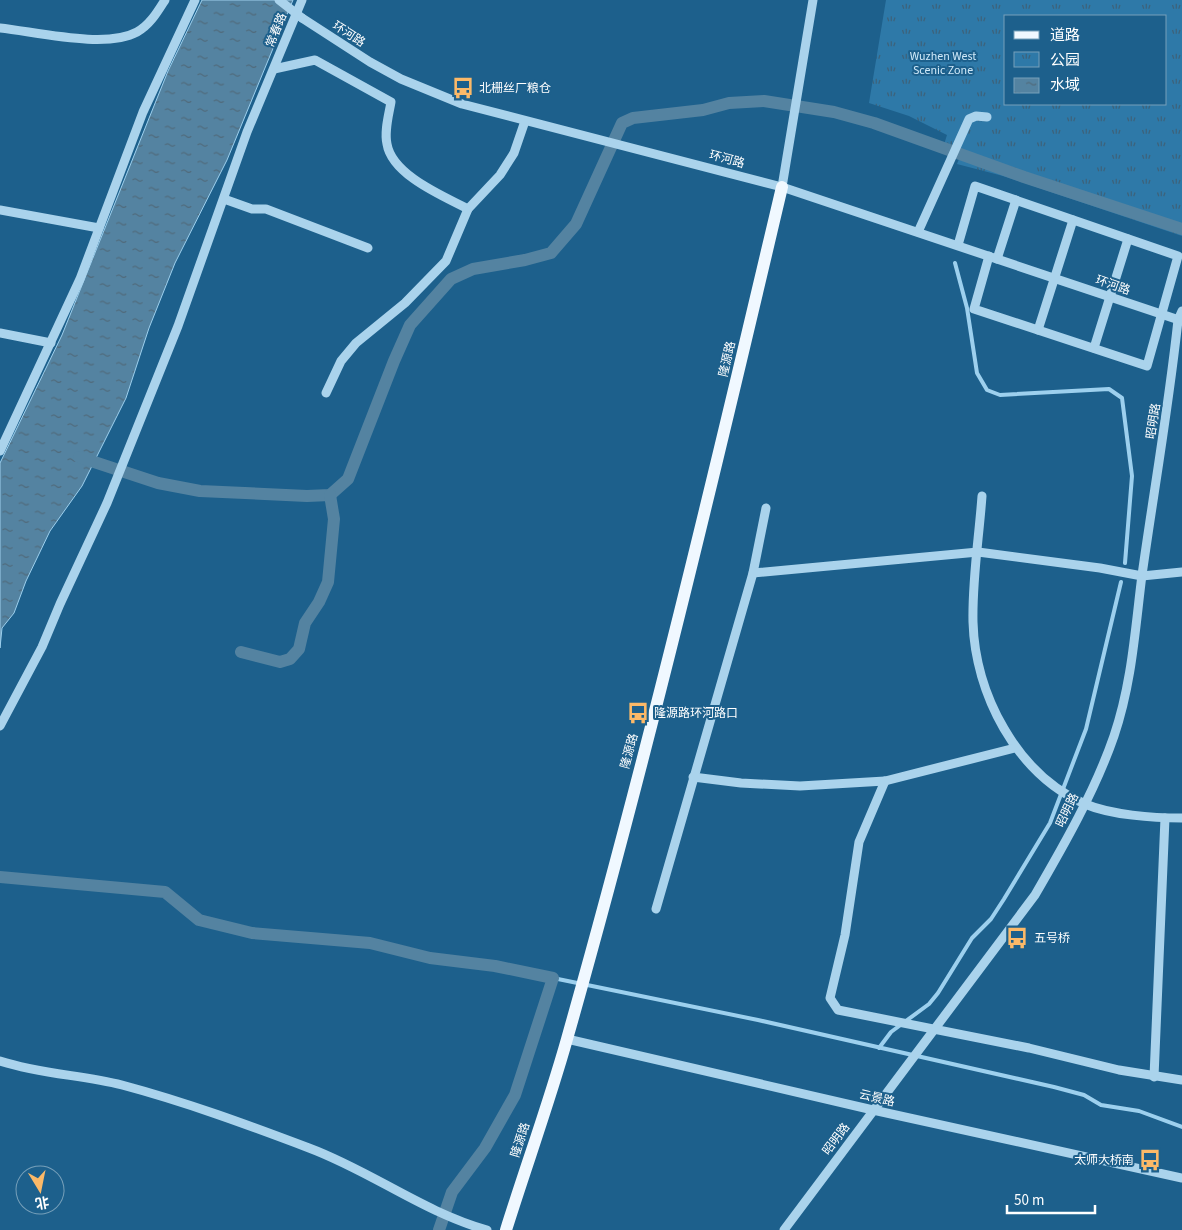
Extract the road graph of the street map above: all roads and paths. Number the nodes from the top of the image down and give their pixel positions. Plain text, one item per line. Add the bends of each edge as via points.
1 (165, 0) edge
2 (195, 0) edge
3 (279, 0) edge
4 (302, 0) edge
5 (813, 0) edge
6 (0, 28) edge
7 (274, 69) junction
8 (987, 117) dead end
9 (525, 121) junction
10 (782, 187) junction
11 (224, 199) junction
12 (1016, 200) junction
13 (468, 209) junction
14 (0, 210) edge
15 (1073, 220) junction
16 (99, 228) junction
17 (918, 232) junction
18 (1128, 238) junction
19 (958, 245) junction
20 (368, 248) dead end
21 (993, 257) junction
22 (1054, 278) junction
23 (1110, 297) junction
24 (1182, 311) edge
25 (1161, 314) junction
26 (1180, 321) edge
27 (1038, 330) junction
28 (0, 333) edge
29 (51, 343) junction
30 (1094, 348) junction
31 (326, 393) dead end
32 (0, 450) edge
33 (982, 496) dead end
34 (766, 508) dead end
35 (978, 552) junction
36 (1182, 572) edge
37 (753, 573) junction
38 (1142, 576) junction
39 (0, 726) edge
40 (1015, 748) junction
41 (693, 777) junction
42 (885, 781) junction
43 (1084, 803) junction
44 (1165, 818) junction
45 (1182, 818) edge
46 (656, 909) dead end
47 (936, 1029) junction
48 (567, 1039) junction
49 (0, 1062) edge
50 (1154, 1077) junction
51 (1182, 1080) edge
52 (873, 1110) junction
53 (1182, 1178) edge
54 (487, 1230) edge
55 (506, 1230) edge
56 (784, 1230) edge

1 - 6 street via 157,14 139,31 118,39
2 - 16 street via 144,112
3 - 9 street, 环河路, bridge via 362,58 401,78 462,104
4 - 7 street, 常春路
5 - 10 street
7 - 11 street, 常春路 via 247,132
7 - 13 street via 315,60 391,102 386,144 396,163 419,184
8 - 17 street via 969,119
9 - 10 street, 环河路
9 - 13 street via 514,153 500,175
10 - 17 street, 环河路
10 - 48 main road, 隆源路 via 694,561
11 - 20 street via 252,209 266,209
11 - 39 street, 常春路 via 178,326 122,465 42,647
12 - 15 street
12 - 19 street via 975,186
12 - 21 street
13 - 31 street via 446,261 405,303 340,360
14 - 16 street
15 - 18 street
15 - 22 street
16 - 29 street
17 - 19 street, 环河路
18 - 23 street
18 - 25 street via 1178,256
19 - 21 street, 环河路
21 - 22 street, 环河路
21 - 27 street via 974,309
22 - 23 street, 环河路
22 - 27 street
23 - 25 street, 环河路
23 - 30 street
24 - 26 street, 昭明路
25 - 26 street, 环河路
25 - 30 street via 1146,366
26 - 38 street, 昭明路
27 - 30 street
28 - 29 street
29 - 32 street
33 - 35 street
34 - 37 street
35 - 37 street
35 - 38 street
35 - 40 street via 973,622 979,665 991,706
36 - 38 street
37 - 41 street
38 - 43 street, 昭明路 via 1127,691 1113,736
40 - 42 street
40 - 43 street via 1047,780
41 - 42 street via 741,784 800,786
41 - 46 street
42 - 47 street via 859,842 845,935 830,998 838,1010
43 - 44 street via 1107,810
43 - 47 street, 昭明路 via 1035,896
44 - 45 street
44 - 50 street
47 - 50 street
47 - 52 street, 昭明路
48 - 52 street, 云景路
48 - 55 main road, 隆源路
49 - 54 street via 28,1070 120,1085 223,1117 311,1148 360,1170 427,1208
50 - 51 street
52 - 53 street, 云景路
52 - 56 street, 昭明路

